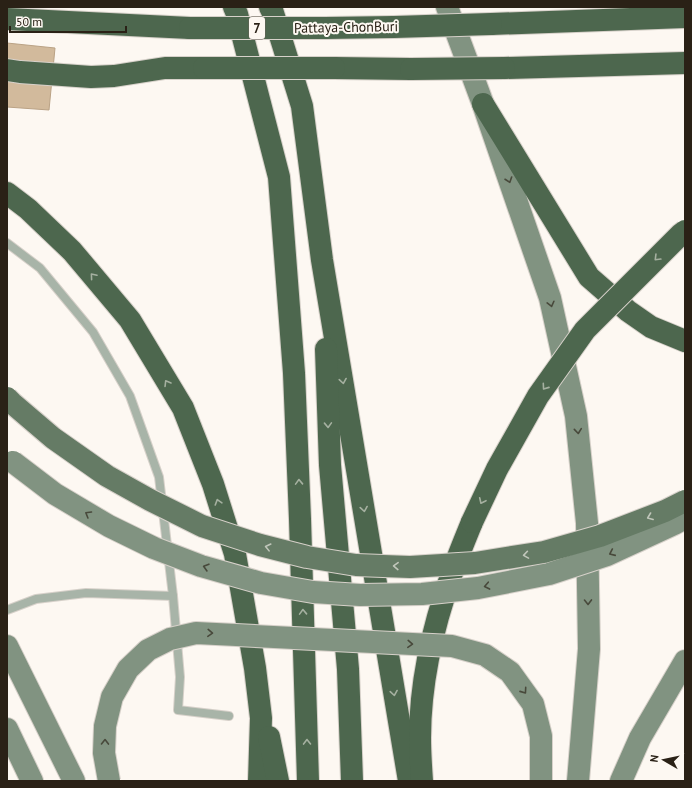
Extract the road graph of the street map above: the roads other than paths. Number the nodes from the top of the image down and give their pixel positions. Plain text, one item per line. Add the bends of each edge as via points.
1 (234, 7) edge
2 (270, 7) edge
3 (447, 7) edge
4 (685, 17) edge
5 (7, 19) edge
6 (685, 63) edge
7 (7, 70) edge
8 (483, 104) junction
9 (7, 193) edge
10 (685, 231) edge
11 (7, 243) edge
12 (322, 260) junction
13 (685, 341) edge
14 (7, 398) edge
15 (10, 459) edge
16 (685, 501) edge
17 (685, 518) edge
18 (173, 596) junction
19 (7, 610) edge
20 (7, 646) edge
21 (685, 662) edge
22 (256, 668) junction
23 (229, 716) dead end
24 (7, 729) edge
25 (32, 781) edge
26 (74, 781) edge
27 (109, 781) edge
28 (259, 781) edge
29 (278, 781) edge
30 (308, 781) edge
31 (352, 781) edge
32 (409, 781) edge
33 (422, 781) edge
34 (541, 781) edge
35 (578, 781) edge
36 (621, 781) edge

30 -> 1 highway via 295,381 279,177
2 - 12 highway via 302,106
3 - 8 main road
4 - 5 highway, Pattaya-ChonBuri / 7, bridge via 325,28 190,28
6 - 7 highway, bridge via 411,69 165,68 91,77
8 - 13 highway via 589,277 651,327
8 -> 35 main road via 550,298 576,416 586,523 589,649
22 -> 9 highway via 235,554 213,484 183,408 130,320 72,251 28,208
10 -> 33 highway, bridge via 585,330 538,396 497,469 452,573 435,629 421,712
11 - 18 lane via 40,268 93,332 130,396 159,477
12 -> 31 highway via 330,465 348,669
12 -> 32 highway
16 -> 14 main road, bridge via 600,536 544,552 475,563 410,567 356,565 293,554 202,526 107,476 53,438
17 -> 15 main road, bridge via 607,555 548,574 478,588 422,594 360,595 313,592 261,583 201,566 154,548 109,526 55,494
18 - 19 lane via 86,593 36,598
18 - 23 lane via 180,677 178,710
20 - 26 main road
21 - 36 main road via 640,738
22 - 28 highway via 261,718
22 - 29 highway
24 - 25 main road
27 -> 34 main road, bridge via 104,753 105,726 112,697 128,669 148,650 170,639 196,632 452,646 485,655 510,672 533,704 542,736

